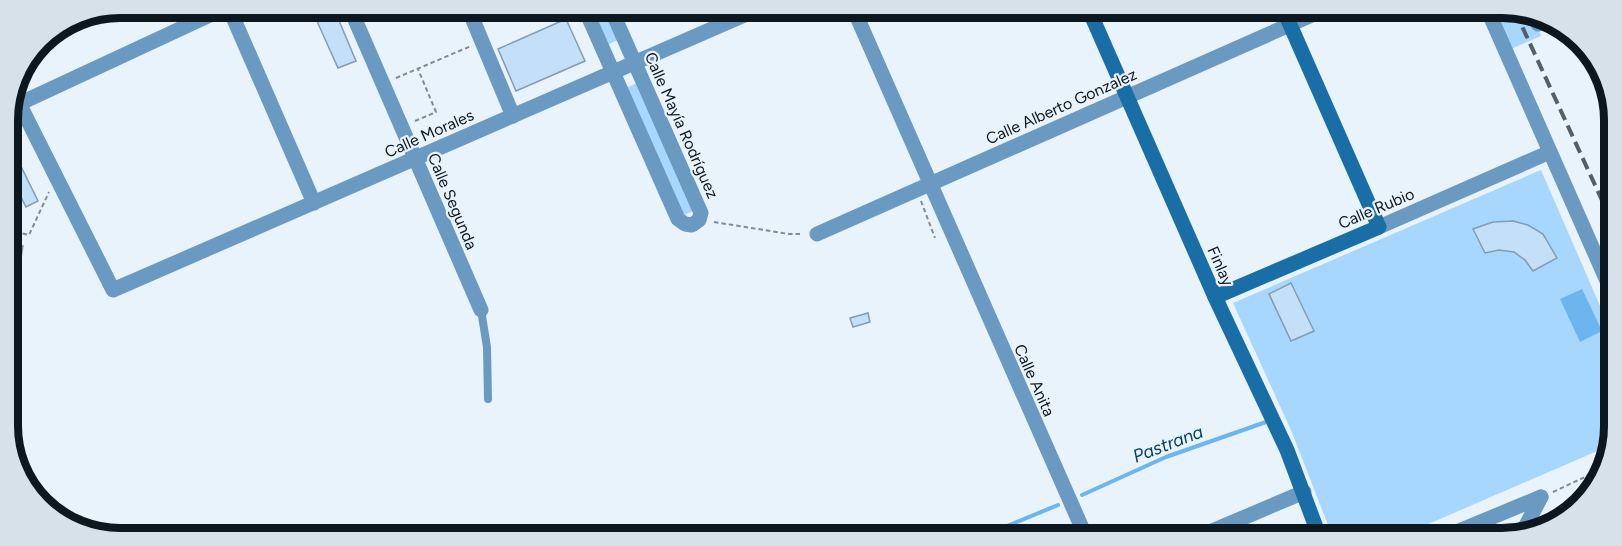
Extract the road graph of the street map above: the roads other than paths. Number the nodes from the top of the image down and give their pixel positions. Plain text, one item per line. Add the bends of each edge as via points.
1 (205, 18) edge
2 (231, 18) edge
3 (354, 18) edge
4 (472, 18) edge
5 (589, 18) edge
6 (615, 18) edge
7 (738, 18) edge
8 (857, 18) edge
9 (1092, 18) edge
10 (1287, 18) edge
11 (1491, 18) edge
12 (635, 63) junction
13 (613, 72) junction
14 (1127, 97) junction
15 (20, 103) edge
16 (18, 111) edge
17 (513, 116) junction
18 (1550, 152) junction
19 (415, 159) junction
20 (930, 184) junction
21 (314, 202) junction
22 (1379, 226) junction
23 (817, 234) road end
24 (1604, 274) edge
25 (1215, 297) junction
26 (481, 310) joint
27 (488, 399) dead end
28 (1304, 492) junction
29 (1527, 524) edge
30 (1082, 528) edge
31 (1219, 528) edge
32 (1317, 528) edge
33 (1466, 528) edge

1 - 15 street
2 - 21 street
3 - 19 street, Calle Segunda
4 - 17 street
5 - 13 street, Calle Mayía Rodríguez
6 - 12 street, Calle Mayía Rodríguez
7 - 12 street, Calle Morales
8 - 20 street, Calle Anita
9 - 14 street, Finlay
10 - 14 street, Calle Alberto Gonzalez
10 - 22 street
11 - 18 street
12 - 13 street, Calle Morales
12 - 13 street, Calle Mayía Rodríguez via 701,213 693,225 678,219
13 - 17 street, Calle Morales
14 - 20 street, Calle Alberto Gonzalez
14 - 25 street, Finlay
16 - 21 street, Calle Morales via 113,290
17 - 19 street, Calle Morales
18 - 22 street, Calle Rubio
18 - 24 street
19 - 21 street, Calle Morales
19 - 26 street, Calle Segunda
20 - 23 street, Calle Alberto Gonzalez
20 - 30 street, Calle Anita
22 - 25 street, Calle Rubio
25 - 28 street, Finlay
26 - 27 lane via 487,347
28 - 31 street
28 - 32 street, Finlay
29 - 33 street via 1541,497

